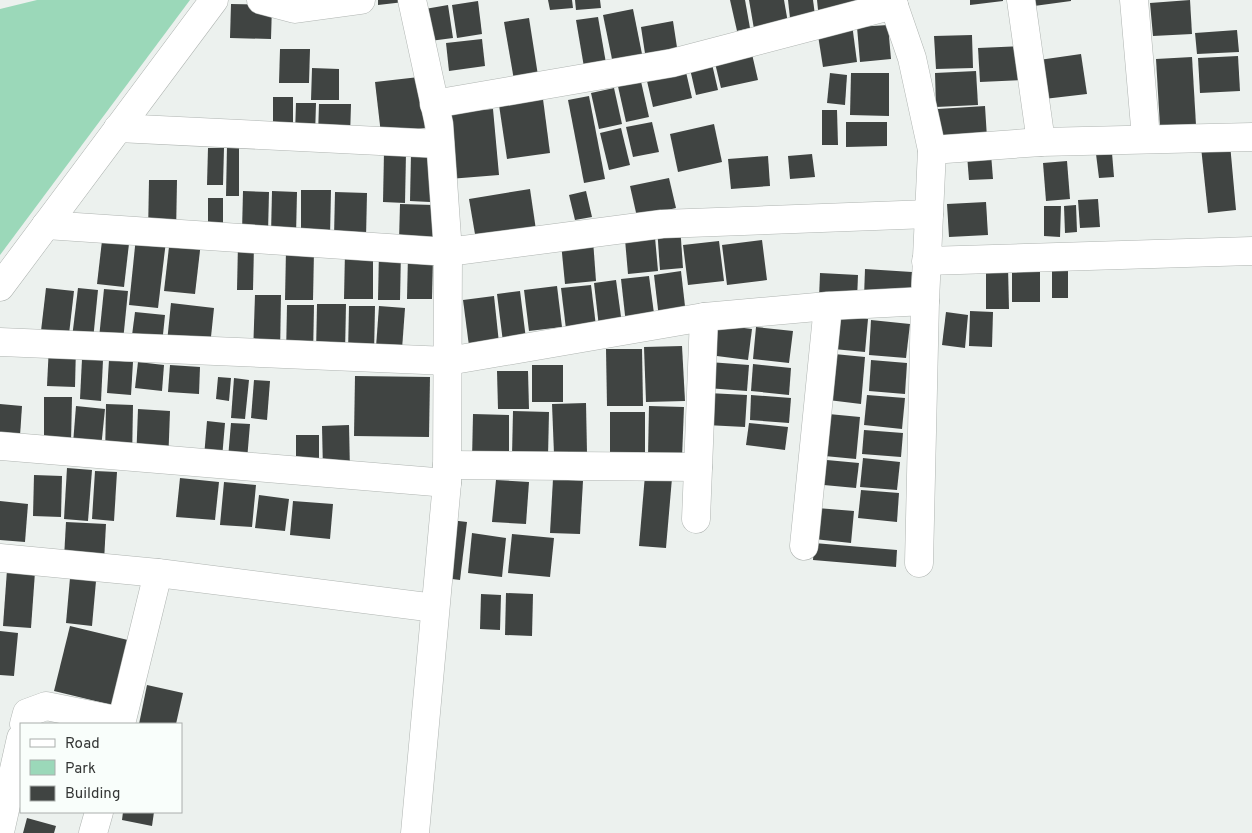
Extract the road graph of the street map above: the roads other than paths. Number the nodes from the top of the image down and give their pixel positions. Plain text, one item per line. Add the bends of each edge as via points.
1 (214, 0) edge
2 (261, 0) edge
3 (361, 0) edge
4 (412, 0) edge
5 (1021, 0) edge
6 (1134, 0) edge
7 (893, 3) edge
8 (434, 104) junction
9 (118, 128) junction
10 (1252, 137) edge
11 (1146, 138) junction
12 (1041, 142) junction
13 (440, 144) junction
14 (932, 150) junction
15 (928, 214) junction
16 (46, 225) junction
17 (1252, 251) edge
18 (448, 252) junction
19 (926, 261) junction
20 (0, 287) edge
21 (925, 301) junction
22 (828, 306) junction
23 (704, 317) junction
24 (0, 342) edge
25 (448, 361) junction
26 (0, 446) edge
27 (698, 467) junction
28 (448, 474) junction
29 (696, 519) dead end
30 (804, 546) dead end
31 (0, 558) edge
32 (920, 563) dead end
33 (158, 573) junction
34 (435, 608) junction
35 (24, 723) edge
36 (121, 723) edge
37 (20, 742) edge
38 (99, 813) edge
39 (0, 832) edge
40 (93, 833) edge
41 (415, 833) edge

1 - 9 street
2 - 3 street via 295,9
4 - 8 street
5 - 12 street
6 - 11 street
7 - 8 street via 672,63
7 - 14 street via 912,58
8 - 13 street
9 - 13 street
9 - 16 street
10 - 11 street
11 - 12 street
12 - 14 street
13 - 18 street
14 - 15 street
15 - 18 street via 662,224
15 - 19 street
16 - 18 street
16 - 20 street
17 - 19 street
18 - 25 street
19 - 21 street
21 - 22 street
21 - 32 street
22 - 23 street
22 - 30 street
23 - 25 street
23 - 27 street
24 - 25 street
25 - 28 street
26 - 28 street
27 - 28 street
27 - 29 street
28 - 34 street
31 - 33 street
33 - 34 street
33 - 36 street
34 - 41 street
35 - 36 street via 27,713 46,706
37 - 39 street
38 - 40 street

